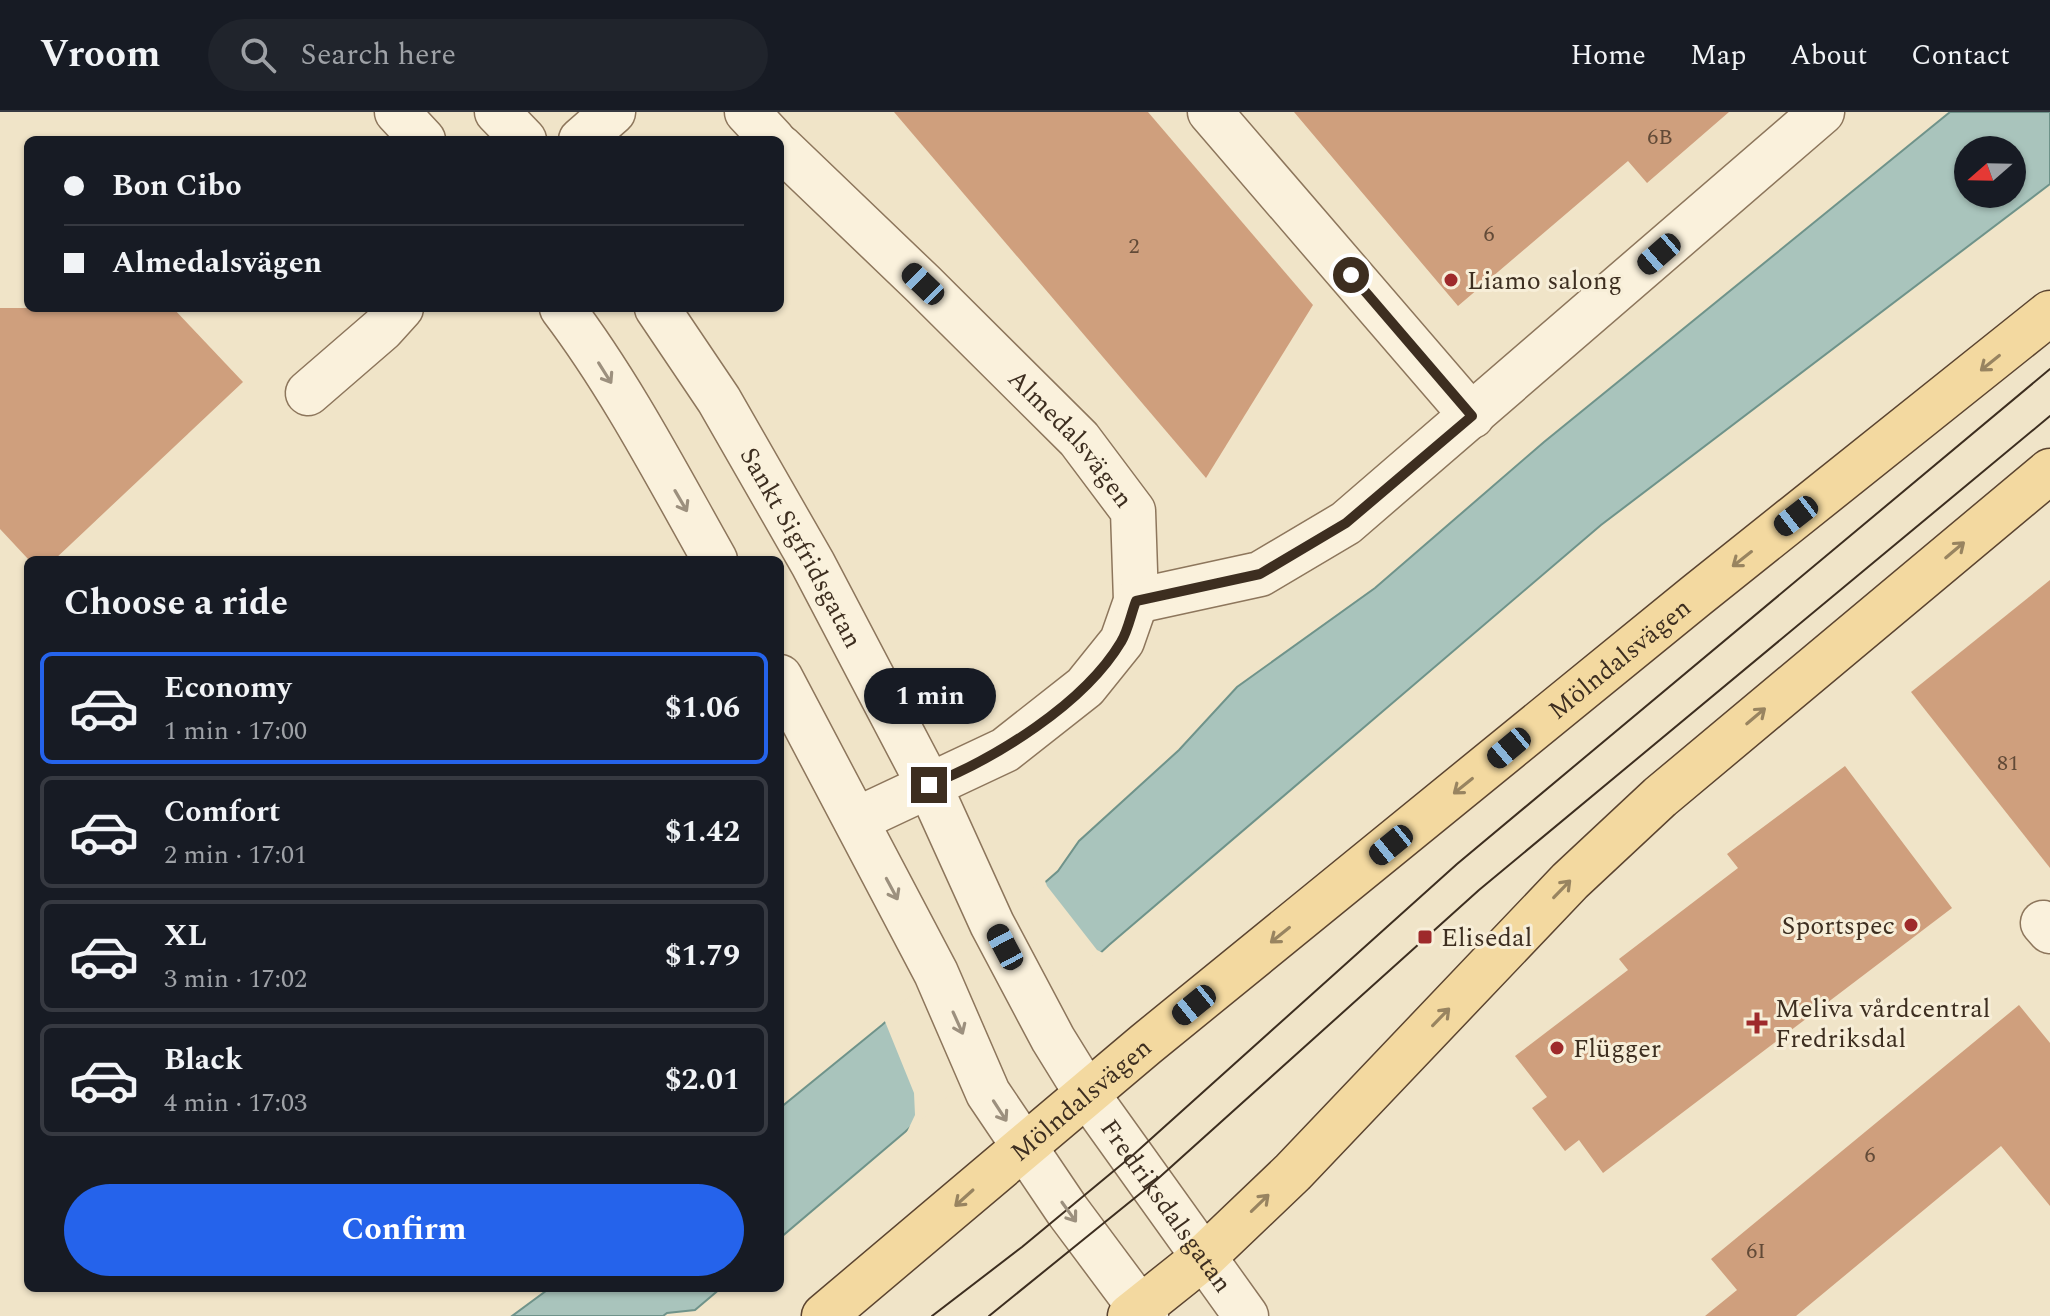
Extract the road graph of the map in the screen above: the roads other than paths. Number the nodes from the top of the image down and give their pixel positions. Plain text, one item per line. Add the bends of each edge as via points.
1 (397, 112) edge
2 (497, 112) edge
3 (613, 112) edge
4 (747, 112) edge
5 (1822, 112) edge
6 (1224, 120) edge
7 (419, 136) edge
8 (520, 136) edge
9 (586, 136) edge
10 (769, 136) edge
11 (784, 151) edge
12 (397, 312) edge
13 (565, 312) edge
14 (660, 312) edge
15 (2050, 313) edge
16 (308, 393) dead end
17 (1472, 416) junction
18 (2050, 471) edge
19 (713, 556) edge
20 (1136, 601) junction
21 (784, 685) edge
22 (929, 785) junction
23 (856, 820) junction
24 (1087, 1094) junction
25 (1024, 1148) junction
26 (1204, 1257) junction
27 (1139, 1313) edge
28 (824, 1316) edge
29 (1246, 1316) edge

1 - 7 street
2 - 8 street
3 - 9 street
4 - 10 street
5 - 17 street
6 - 17 street
11 - 20 street, Almedalsvägen via 1079,439 1133,511
12 - 16 street
13 -> 19 street via 648,441
14 - 22 street, Sankt Sigfridsgatan via 719,400 813,564
15 -> 24 main road, Mölndalsvägen
17 - 20 street via 1346,523 1260,574
26 -> 18 main road via 1293,1172 1570,881 1660,797
20 - 22 street, Almedalsvägen via 1122,641 1085,687 1005,750
21 - 23 street
22 - 23 street, Almedalsvägen
22 - 24 street, Sankt Sigfridsgatan via 992,924
23 -> 25 street via 936,973 988,1093
24 - 25 main road, Mölndalsvägen
24 - 26 street, Fredriksdalsgatan
25 -> 27 street
25 -> 28 main road, Mölndalsvägen
26 - 27 main road
26 - 29 street, Fredriksdalsgatan

